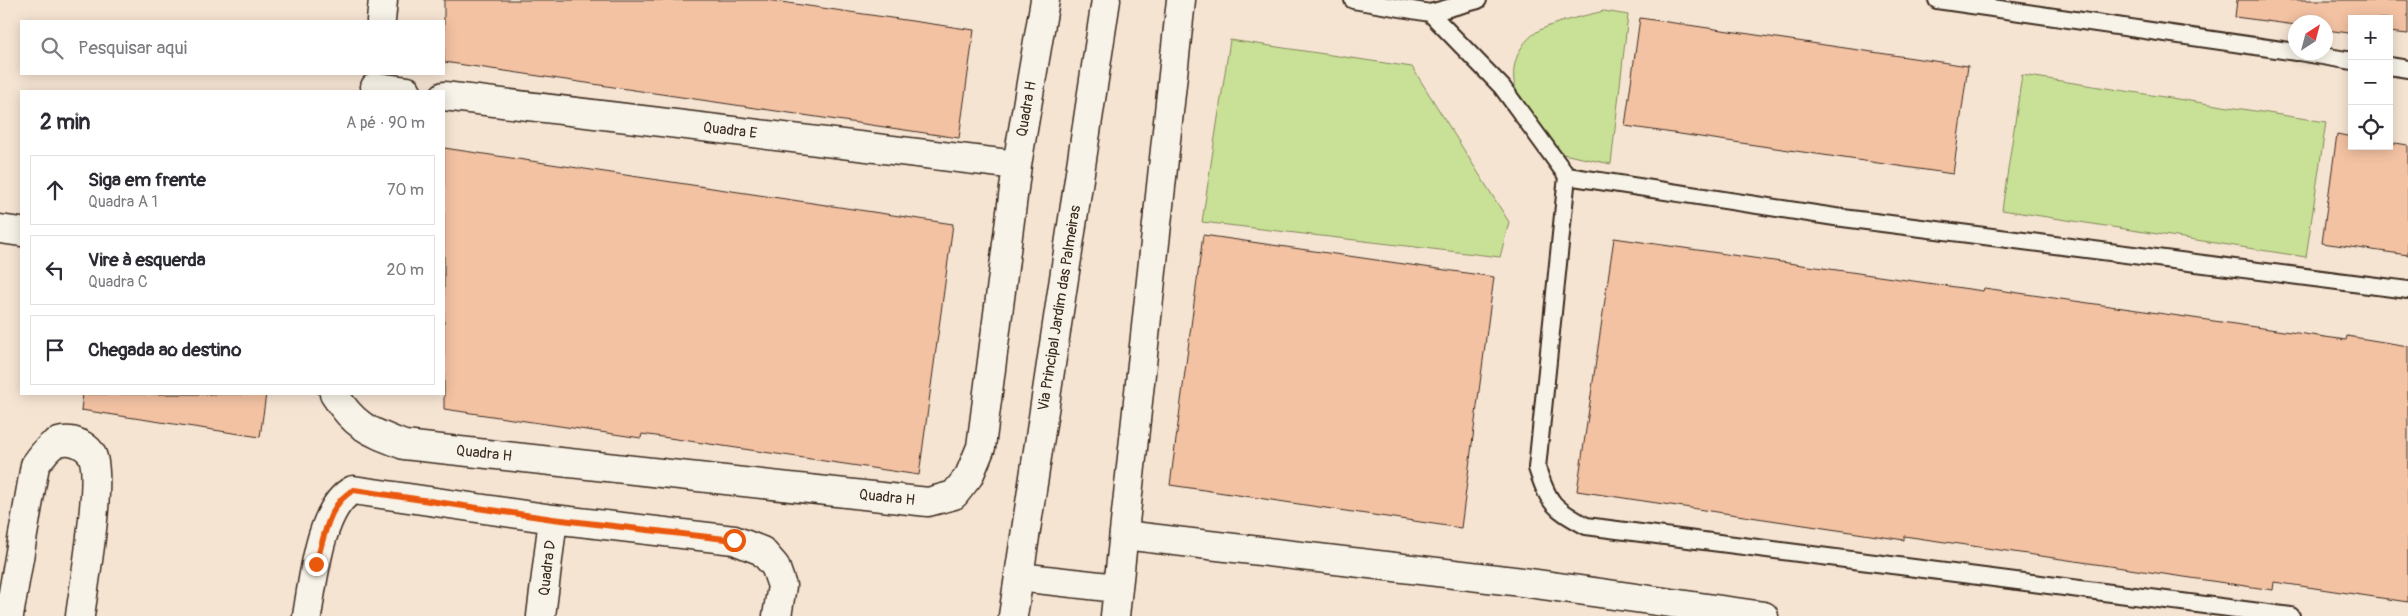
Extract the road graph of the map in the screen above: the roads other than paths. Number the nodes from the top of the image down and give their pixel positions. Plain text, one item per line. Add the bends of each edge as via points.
1 (383, 0) edge
2 (1045, 0) edge
3 (1106, 0) edge
4 (1181, 0) edge
5 (1353, 0) edge
6 (1478, 0) edge
7 (1937, 0) edge
8 (1430, 13) junction
9 (381, 20) edge
10 (2288, 51) edge
11 (2333, 57) edge
12 (2348, 59) edge
13 (2393, 67) edge
14 (2408, 69) edge
15 (375, 84) edge
16 (402, 90) edge
17 (445, 96) edge
18 (1017, 165) junction
19 (1567, 176) junction
20 (0, 229) edge
21 (20, 232) edge
22 (2408, 290) edge
23 (335, 395) edge
24 (553, 519) junction
25 (1124, 536) junction
26 (1019, 577) junction
27 (1117, 588) junction
28 (9, 616) edge
29 (80, 616) edge
30 (307, 616) edge
31 (541, 616) edge
32 (777, 616) edge
33 (1013, 616) edge
34 (1114, 616) edge
35 (1764, 616) edge
36 (2291, 616) edge

1 - 9 street
2 - 18 street, Quadra H
3 - 26 street, Via Principal Jardim das Palmeiras
4 - 25 street
5 - 8 lane
6 - 8 lane
7 - 10 lane
8 - 19 lane via 1502,87
11 - 12 lane
13 - 14 lane
15 - 16 street
17 - 18 street, Quadra E
18 - 23 street, Quadra H via 981,447 969,476 954,495 928,502 404,445 372,433 348,416
19 - 22 lane via 1835,218
19 - 36 lane via 1537,468 1546,495 1562,513 1586,526
20 - 21 street
24 - 30 street via 354,490 340,499 329,521 316,564
24 - 31 street, Quadra D
24 - 32 street via 734,540 762,551 775,566 782,586
25 - 27 street
25 - 35 street via 1522,582
26 - 27 street
26 - 33 street, Via Principal Jardim das Palmeiras
27 - 34 street
28 - 29 street via 36,465 48,447 60,440 78,442 92,454 95,472

